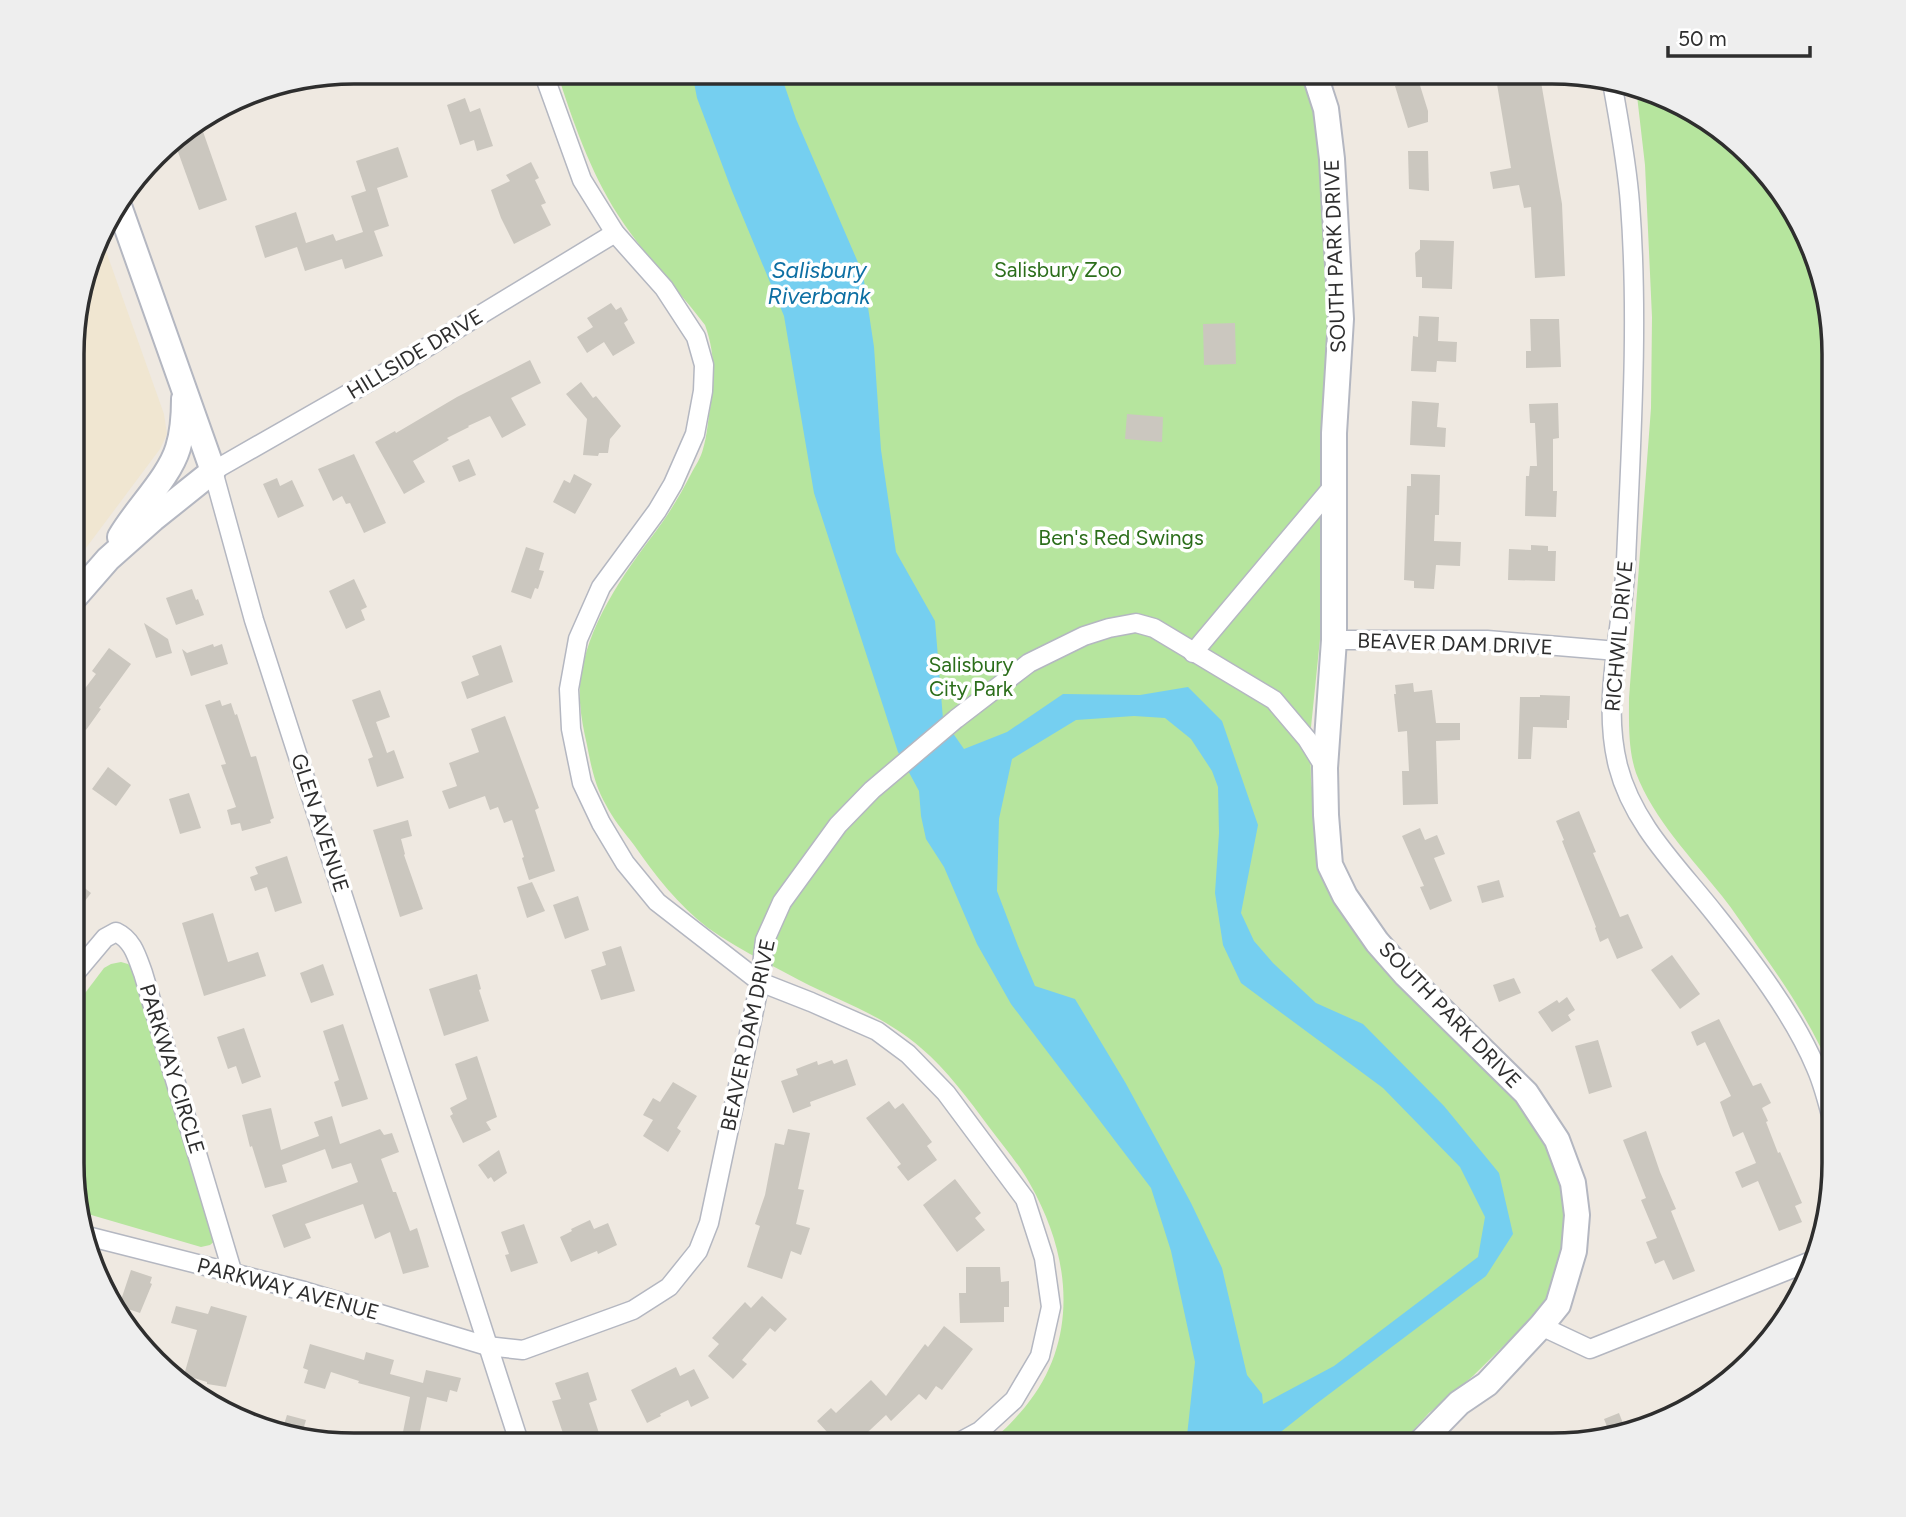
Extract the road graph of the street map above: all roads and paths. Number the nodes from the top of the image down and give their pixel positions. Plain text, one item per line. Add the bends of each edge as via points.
1 (547, 84) edge
2 (1318, 84) edge
3 (1613, 91) edge
4 (122, 215) edge
5 (615, 233) junction
6 (184, 389) junction
7 (213, 471) junction
8 (1335, 484) junction
9 (108, 559) junction
10 (84, 587) edge
11 (1334, 640) junction
12 (1617, 651) junction
13 (1193, 653) junction
14 (1325, 768) junction
15 (84, 963) edge
16 (760, 982) junction
17 (1822, 1086) edge
18 (96, 1242) edge
19 (1802, 1264) edge
20 (233, 1273) junction
21 (1541, 1326) junction
22 (487, 1346) junction
23 (516, 1433) edge
24 (976, 1433) edge
25 (1430, 1433) edge

1 - 5 street via 582,180
2 - 8 street, SOUTH PARK DRIVE via 1326,109 1336,203 1341,318
3 - 12 street, RICHWIL DRIVE via 1630,202 1633,352 1626,565
4 - 6 street, GLEN AVENUE
5 - 7 street, HILLSIDE DRIVE
5 - 16 street via 664,288 696,337 704,365 703,391 695,434 673,484 601,587 578,639 569,688 582,783 625,863 657,902
6 - 7 street, GLEN AVENUE
6 - 9 street via 178,450
7 - 9 street
7 - 22 street, GLEN AVENUE via 254,620
8 - 11 street, SOUTH PARK DRIVE
8 - 13 street
9 - 10 street
11 - 12 street, BEAVER DAM DRIVE via 1487,640
11 - 14 street, SOUTH PARK DRIVE
12 - 17 street, RICHWIL DRIVE via 1612,741 1628,796 1660,847 1787,1012
13 - 14 street, BEAVER DAM DRIVE via 1274,700
13 - 16 street, BEAVER DAM DRIVE via 1154,628 1136,623 1084,636 1029,663 872,790 838,825 782,902 765,940
14 - 21 street, SOUTH PARK DRIVE via 1330,865 1345,896 1406,975 1526,1093 1557,1140 1573,1182 1577,1215 1574,1251 1558,1305
15 - 20 street, PARKWAY CIRCLE via 116,932 133,947
16 - 22 street, BEAVER DAM DRIVE via 709,1223 698,1251 668,1287 633,1310 523,1350
16 - 24 street via 877,1031 908,1054 946,1093 1025,1199 1044,1258 1051,1307 1040,1356 1014,1400
18 - 20 street, PARKWAY AVENUE
19 - 21 street via 1590,1349
20 - 22 street, PARKWAY AVENUE
21 - 25 street, SOUTH PARK DRIVE via 1487,1384 1459,1403
22 - 23 street, GLEN AVENUE

